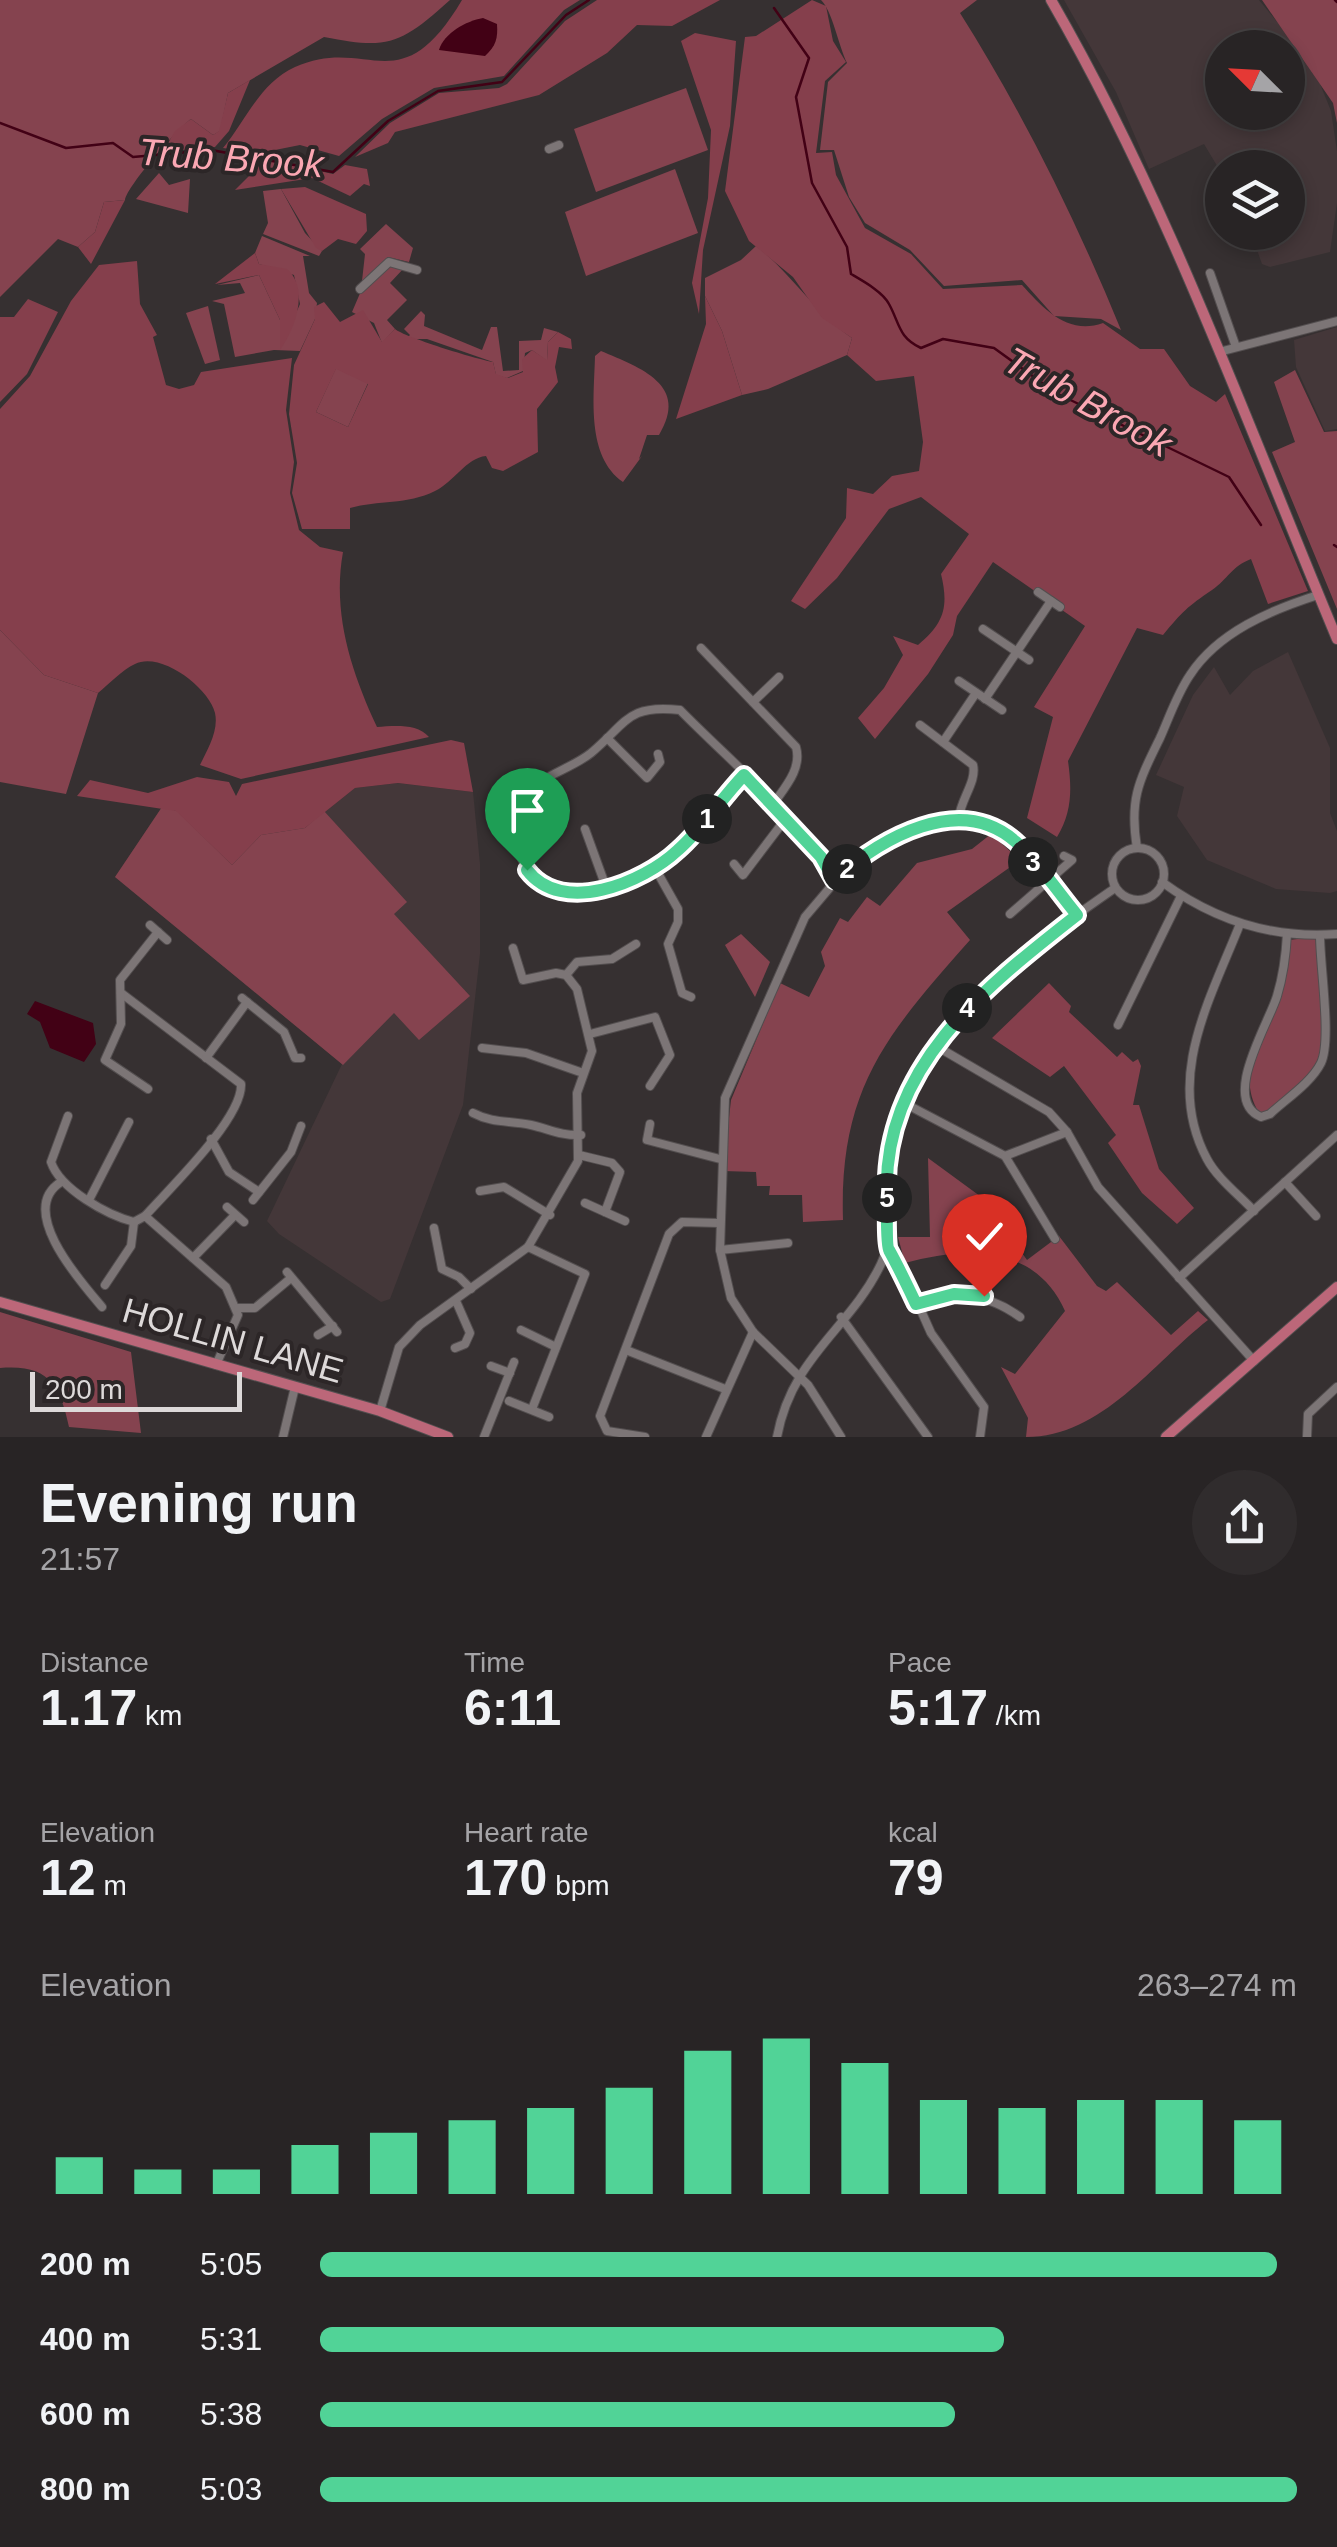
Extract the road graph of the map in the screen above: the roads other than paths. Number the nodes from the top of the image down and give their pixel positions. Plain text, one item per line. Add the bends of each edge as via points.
1 (1052, 0) edge
2 (559, 145) dead end
3 (549, 149) dead end
4 (417, 270) dead end
5 (1210, 273) dead end
6 (360, 290) dead end
7 (1337, 321) edge
8 (1236, 346) junction
9 (1218, 352) junction
10 (1038, 592) dead end
11 (1318, 595) junction
12 (1051, 601) junction
13 (1060, 607) dead end
14 (983, 629) dead end
15 (1337, 639) edge
16 (701, 648) dead end
17 (1017, 652) junction
18 (1029, 660) dead end
19 (778, 677) dead end
20 (959, 681) dead end
21 (981, 696) junction
22 (753, 702) junction
23 (1002, 710) dead end
24 (920, 725) dead end
25 (607, 738) junction
26 (943, 742) junction
27 (658, 754) dead end
28 (744, 775) junction
29 (774, 803) junction
30 (787, 817) junction
31 (960, 817) junction
32 (585, 829) dead end
33 (1137, 848) junction
34 (1064, 856) dead end
35 (734, 864) dead end
36 (655, 868) junction
37 (834, 880) junction
38 (1162, 882) junction
39 (1050, 883) junction
40 (606, 887) junction
41 (1115, 888) junction
42 (1181, 896) junction
43 (1010, 914) dead end
44 (1077, 915) junction
45 (1240, 924) junction
46 (150, 925) dead end
47 (158, 932) junction
48 (1288, 934) junction
49 (1337, 934) edge
50 (1320, 936) junction
51 (167, 940) dead end
52 (514, 948) dead end
53 (636, 958) dead end
54 (566, 976) junction
55 (121, 993) junction
56 (691, 997) dead end
57 (1118, 1025) dead end
58 (590, 1034) junction
59 (304, 1038) dead end
60 (291, 1045) junction
61 (936, 1046) junction
62 (482, 1048) dead end
63 (206, 1058) junction
64 (300, 1058) dead end
65 (583, 1074) junction
66 (650, 1086) dead end
67 (148, 1089) dead end
68 (902, 1102) junction
69 (473, 1113) dead end
70 (68, 1116) dead end
71 (130, 1122) dead end
72 (650, 1124) dead end
73 (301, 1126) dead end
74 (1067, 1132) junction
75 (580, 1135) junction
76 (1337, 1135) edge
77 (212, 1139) junction
78 (579, 1155) junction
79 (1005, 1156) junction
80 (720, 1159) junction
81 (484, 1178) dead end
82 (61, 1182) junction
83 (1285, 1182) junction
84 (90, 1198) junction
85 (585, 1202) dead end
86 (227, 1207) dead end
87 (1254, 1211) junction
88 (605, 1212) junction
89 (235, 1215) junction
90 (550, 1215) junction
91 (146, 1216) junction
92 (1316, 1216) dead end
93 (134, 1222) junction
94 (244, 1222) dead end
95 (625, 1222) dead end
96 (718, 1223) junction
97 (448, 1230) dead end
98 (1055, 1239) dead end
99 (788, 1242) dead end
100 (528, 1247) junction
101 (720, 1250) junction
102 (887, 1250) junction
103 (192, 1258) junction
104 (1179, 1278) junction
105 (105, 1285) dead end
106 (1337, 1287) edge
107 (470, 1289) junction
108 (456, 1300) junction
109 (0, 1302) edge
110 (916, 1304) junction
111 (102, 1307) dead end
112 (238, 1308) junction
113 (1020, 1316) dead end
114 (841, 1317) junction
115 (528, 1330) dead end
116 (753, 1332) junction
117 (318, 1335) dead end
118 (556, 1346) junction
119 (455, 1348) dead end
120 (626, 1350) junction
121 (1254, 1360) junction
122 (514, 1362) dead end
123 (216, 1365) junction
124 (491, 1366) dead end
125 (510, 1373) junction
126 (799, 1375) junction
127 (296, 1387) junction
128 (1337, 1387) edge
129 (725, 1389) junction
130 (509, 1401) dead end
131 (532, 1410) junction
132 (380, 1411) junction
133 (549, 1417) dead end
134 (283, 1437) edge
135 (448, 1437) edge
136 (484, 1437) edge
137 (645, 1437) edge
138 (706, 1437) edge
139 (777, 1437) edge
140 (841, 1437) edge
141 (928, 1437) edge
142 (980, 1437) edge
143 (1166, 1437) edge
144 (1307, 1437) edge

1 - 9 main road via 1119,126
2 - 3 street
4 - 6 street via 386,263
5 - 8 street
7 - 8 street
8 - 9 street
9 - 11 main road
10 - 12 street
11 - 15 main road
11 - 33 street via 1232,633 1190,674 1136,787
12 - 13 street
12 - 17 street
14 - 17 street
16 - 22 street
17 - 18 street
17 - 21 street
19 - 22 street
20 - 21 street
21 - 23 street
21 - 26 street
22 - 29 street via 799,758
24 - 26 street
25 - 27 street via 647,778 660,762
25 - 28 street via 629,714 680,710
25 - 40 street via 580,762 530,788 520,802 516,836 529,878 566,894
26 - 31 street via 975,770
28 - 29 street
28 - 36 street
29 - 30 street
30 - 35 street via 743,875
30 - 37 street
31 - 37 street via 914,830
31 - 39 street via 1016,842
32 - 40 street
33 - 38 street via 1159,859
33 - 41 street via 1122,852 1113,865
34 - 39 street via 1072,860
36 - 40 street
36 - 56 street via 678,909 668,955 682,992
37 - 80 street via 805,917 725,1098
38 - 41 street via 1152,896 1136,900
38 - 42 street
39 - 43 street
39 - 44 street
41 - 44 street
42 - 45 street
42 - 57 street
44 - 61 street via 1005,972
45 - 48 street
45 - 87 street via 1189,1057 1188,1090 1208,1161
46 - 47 street
47 - 51 street
47 - 55 street via 120,980
48 - 50 street
48 - 50 street via 1277,997 1249,1060 1246,1095 1262,1117 1321,1063 1327,1030
49 - 50 street
52 - 54 street via 523,980
53 - 54 street via 632,947 612,959 577,962
54 - 58 street via 577,989
55 - 63 street
55 - 67 street via 121,1024 105,1060
58 - 65 street via 592,1052
58 - 66 street via 654,1013 670,1055
59 - 60 street
60 - 63 street via 244,1000
60 - 64 street
61 - 68 street
61 - 74 street via 1049,1112
62 - 65 street via 526,1053
63 - 77 street via 240,1084 242,1097
65 - 75 street
68 - 79 street
68 - 102 street via 888,1152
69 - 75 street via 501,1125
70 - 82 street via 51,1162
71 - 84 street
72 - 80 street via 646,1145
73 - 77 street via 291,1152 256,1196 230,1172
74 - 79 street
74 - 104 street via 1098,1186
75 - 78 street
76 - 83 street
77 - 91 street
78 - 88 street via 612,1163 620,1172
78 - 90 street
79 - 98 street
80 - 96 street
81 - 90 street via 484,1190 504,1188
82 - 84 street
82 - 111 street via 45,1210 53,1240
83 - 87 street
83 - 92 street
84 - 93 street
85 - 88 street
86 - 89 street
87 - 104 street
88 - 95 street
89 - 94 street
89 - 103 street
90 - 100 street
91 - 93 street
91 - 103 street
93 - 105 street via 132,1246
96 - 101 street
96 - 120 street via 682,1222 669,1234
97 - 107 street via 435,1231 442,1269
99 - 101 street
100 - 107 street
100 - 118 street via 585,1274
101 - 116 street via 732,1298
102 - 110 street
102 - 114 street
103 - 112 street via 226,1286
104 - 121 street
106 - 121 main road
107 - 108 street
108 - 119 street via 470,1333
108 - 132 street via 399,1347
109 - 123 main road, HOLLIN LANE
110 - 113 street via 954,1294 984,1296
110 - 142 street via 984,1407
112 - 117 street via 255,1308 289,1275 335,1329
112 - 123 street
114 - 126 street
114 - 141 street
115 - 118 street
116 - 126 street
116 - 129 street
118 - 131 street
120 - 129 street
120 - 137 street via 600,1416 606,1432
121 - 143 main road
122 - 125 street
123 - 127 main road, HOLLIN LANE
124 - 125 street
125 - 136 street
126 - 139 street
126 - 140 street
127 - 132 main road, HOLLIN LANE
127 - 134 street
128 - 144 street via 1308,1414
129 - 138 street
130 - 131 street
131 - 133 street
132 - 135 main road, HOLLIN LANE

